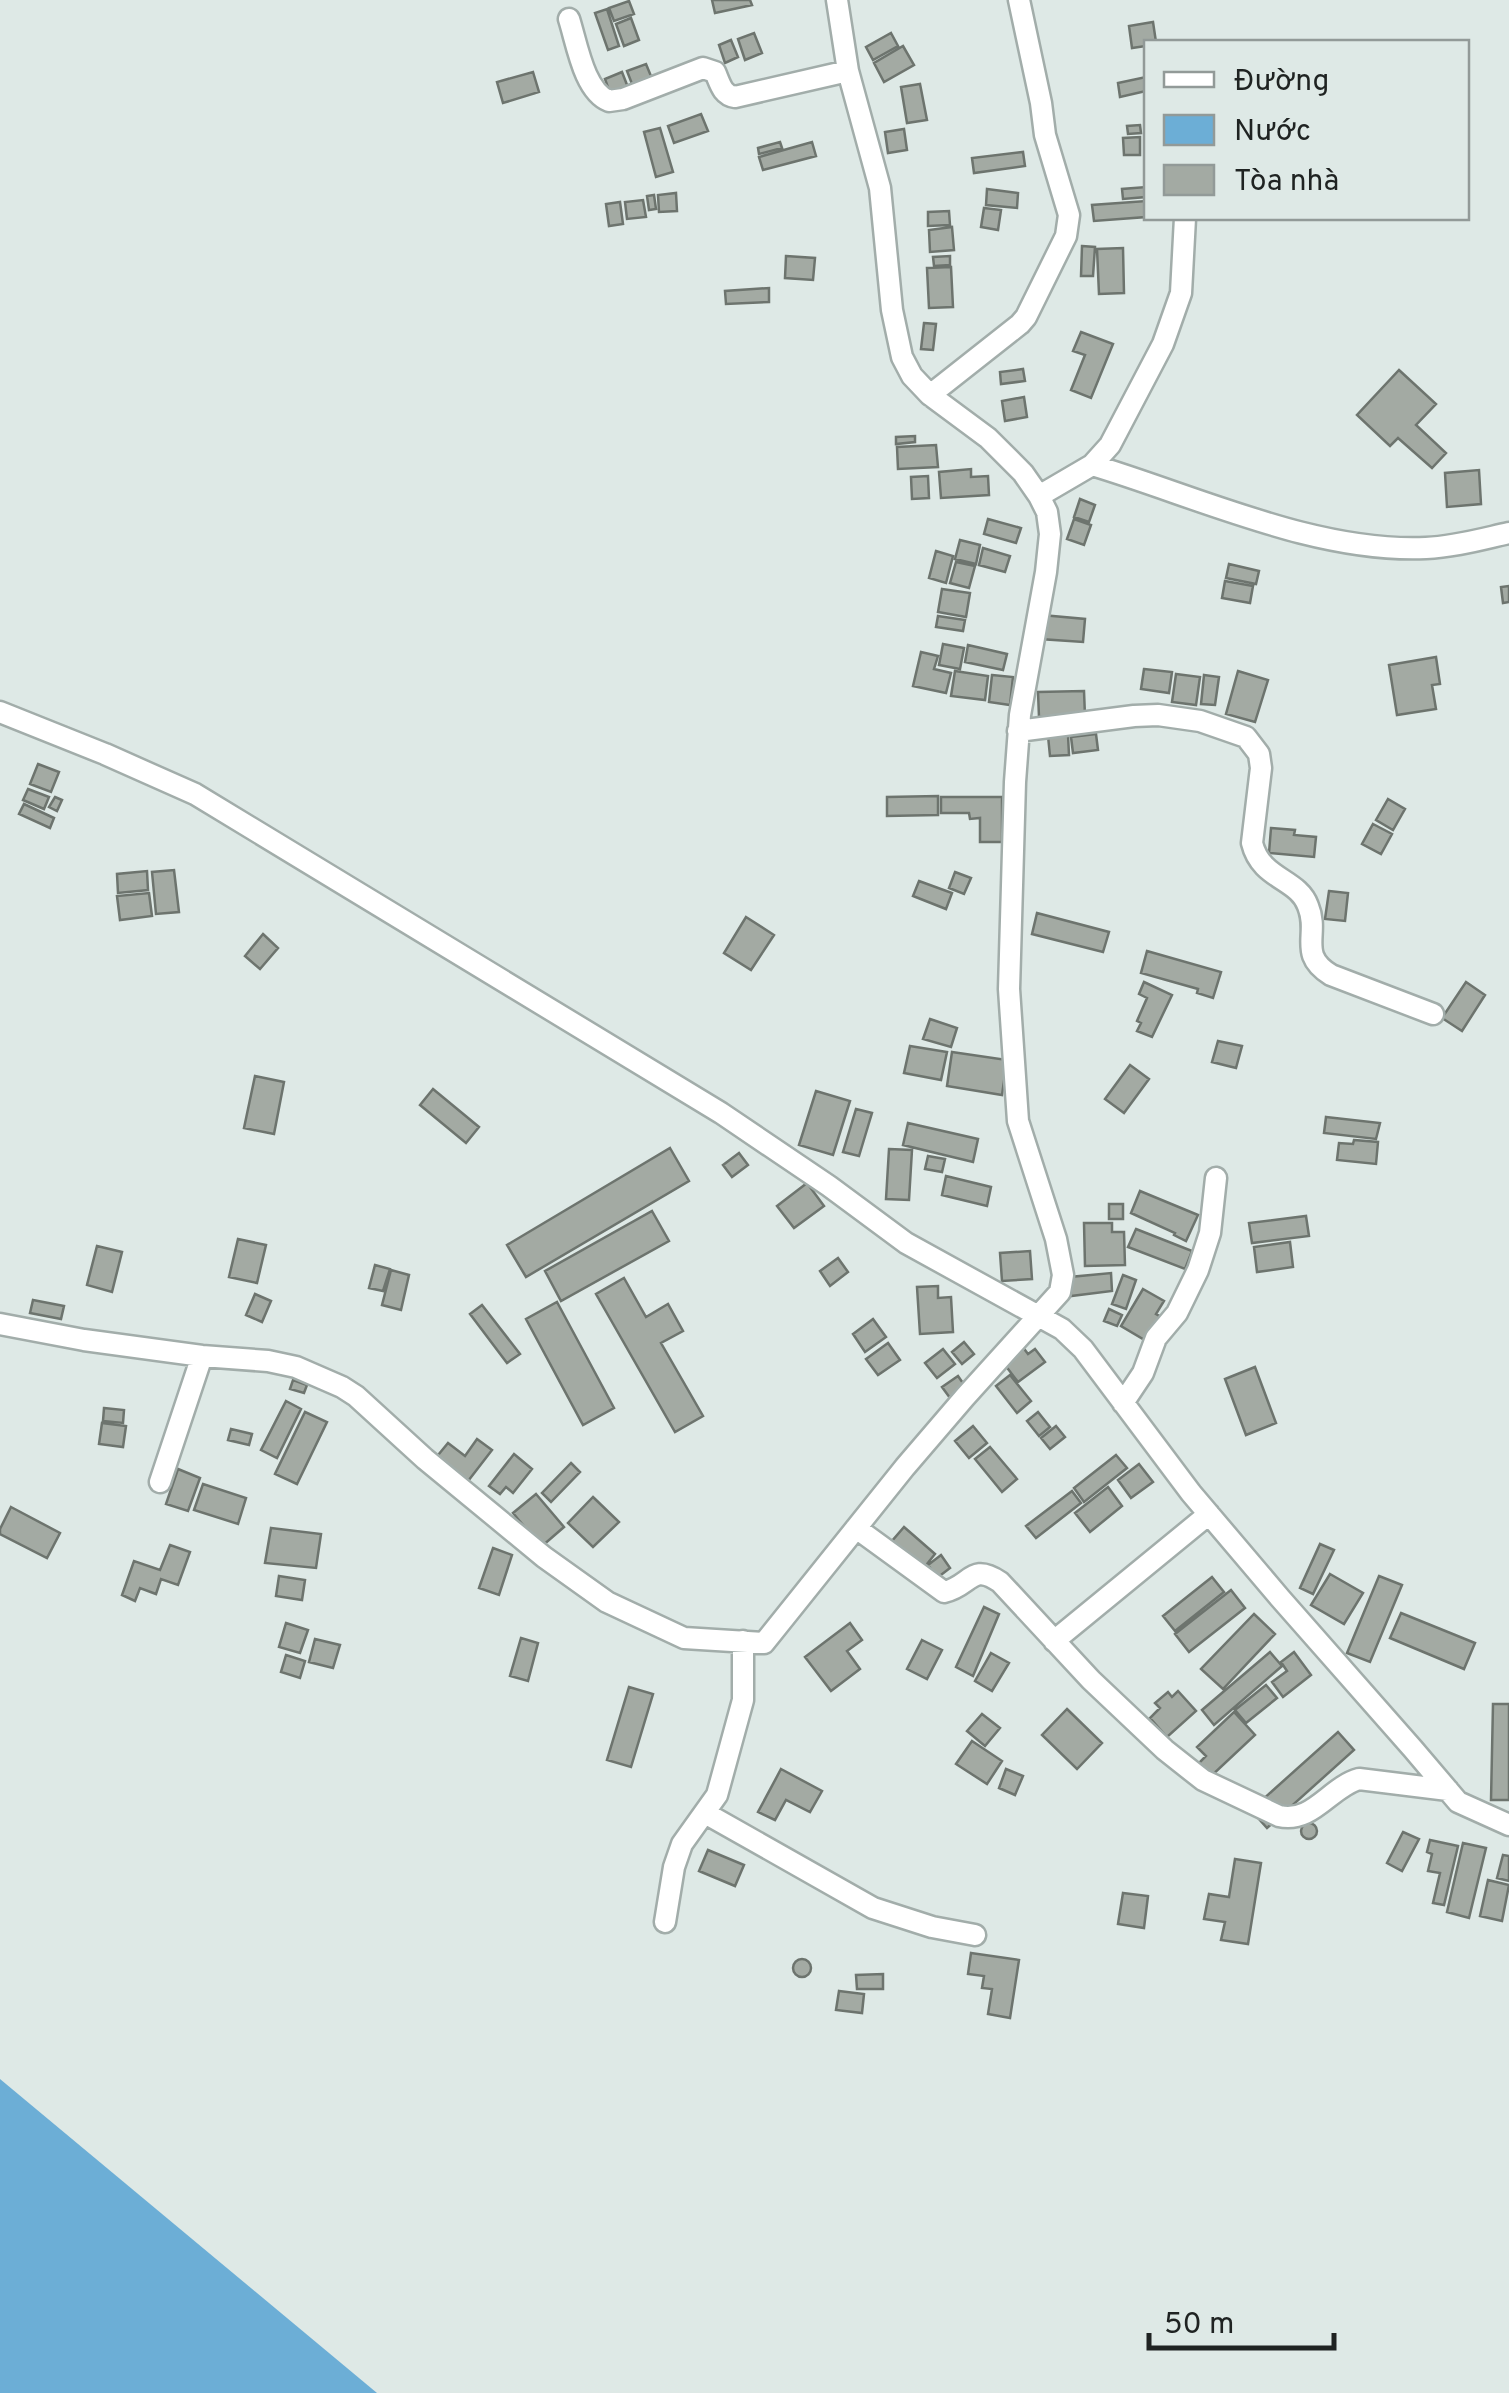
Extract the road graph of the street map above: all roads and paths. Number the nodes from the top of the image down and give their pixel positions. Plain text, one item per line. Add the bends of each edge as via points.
1 (838, 0) edge
2 (1019, 0) edge
3 (569, 19) dead end
4 (848, 70) junction
5 (1185, 220) edge
6 (930, 395) junction
7 (1092, 465) junction
8 (1040, 496) junction
9 (1509, 533) edge
10 (0, 712) edge
11 (1018, 732) junction
12 (1432, 1014) dead end
13 (1216, 1178) dead end
14 (1038, 1316) junction
15 (0, 1324) edge
16 (202, 1356) junction
17 (1123, 1404) junction
18 (160, 1482) dead end
19 (1208, 1514) junction
20 (856, 1528) junction
21 (743, 1641) junction
22 (1054, 1641) junction
23 (1448, 1790) junction
24 (704, 1813) junction
25 (1509, 1826) edge
26 (665, 1922) dead end
27 (975, 1935) dead end

1 - 4 street
2 - 6 street via 1044,135 1069,215 1066,236 1026,317
3 - 4 street via 589,82 609,102 704,68 735,97
4 - 6 street via 880,188 902,357
5 - 7 street via 1180,294 1163,344 1110,445
6 - 8 street via 988,438
7 - 8 street
7 - 9 street via 1242,516 1350,542 1427,548
8 - 11 street via 1050,534
10 - 14 street via 195,794 722,1114 906,1243
11 - 12 street via 1158,716 1246,737 1261,768 1254,855 1308,905 1314,961 1331,975
11 - 14 street via 1009,989 1018,1121 1063,1275 1060,1292
13 - 17 street via 1198,1270
14 - 17 street via 1083,1349
14 - 20 street
15 - 16 street
16 - 18 street
16 - 21 street via 296,1367 342,1387 544,1558 607,1602 684,1638
17 - 19 street
19 - 22 street
19 - 23 street
20 - 21 street via 764,1642
20 - 22 street via 944,1592 976,1574 991,1576
21 - 24 street via 744,1700 716,1795
22 - 23 street via 1203,1780 1279,1816 1313,1810 1359,1779
23 - 25 street via 1458,1802
24 - 26 street via 682,1844
24 - 27 street via 873,1908

